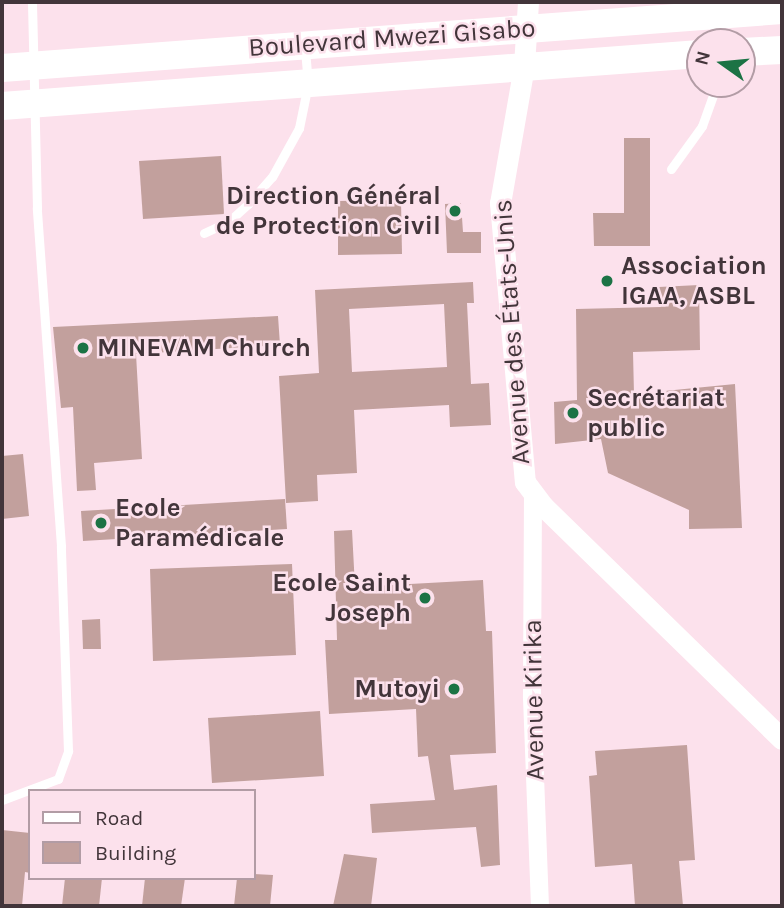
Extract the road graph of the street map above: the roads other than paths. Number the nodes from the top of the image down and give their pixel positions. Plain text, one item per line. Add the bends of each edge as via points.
1 (32, 2) edge
2 (779, 10) edge
3 (716, 12) junction
4 (527, 15) edge
5 (718, 28) edge
6 (304, 43) junction
7 (778, 50) edge
8 (756, 51) edge
9 (686, 55) edge
10 (36, 66) junction
11 (524, 66) junction
12 (2, 68) edge
13 (308, 84) junction
14 (713, 98) edge
15 (36, 104) junction
16 (2, 106) edge
17 (671, 169) dead end
18 (204, 233) dead end
19 (533, 494) junction
20 (782, 739) edge
21 (31, 789) edge
22 (28, 790) edge
23 (2, 800) edge
24 (540, 906) edge

1 - 10 lane
2 - 3 main road, Boulevard Mwezi Gisabo
3 - 4 main road, Boulevard Mwezi Gisabo
3 - 5 lane
4 - 6 main road, Boulevard Mwezi Gisabo
4 - 11 street, Avenue des États-Unis
6 - 10 main road, Boulevard Mwezi Gisabo
6 - 13 lane
7 - 8 main road
9 - 11 main road, Boulevard Mwezi Gisabo
10 - 12 main road, Boulevard Mwezi Gisabo
10 - 15 lane
11 - 13 main road, Boulevard Mwezi Gisabo
11 - 19 street, Avenue des États-Unis via 500,203 522,473
13 - 15 main road, Boulevard Mwezi Gisabo
13 - 18 lane via 299,128 272,177 228,222
14 - 17 lane via 702,126
15 - 16 main road, Boulevard Mwezi Gisabo
15 - 21 lane via 37,208 61,546 68,751 58,779
19 - 20 street, Avenue des États-Unis
19 - 24 street, Avenue Kirika via 532,698
22 - 23 lane

